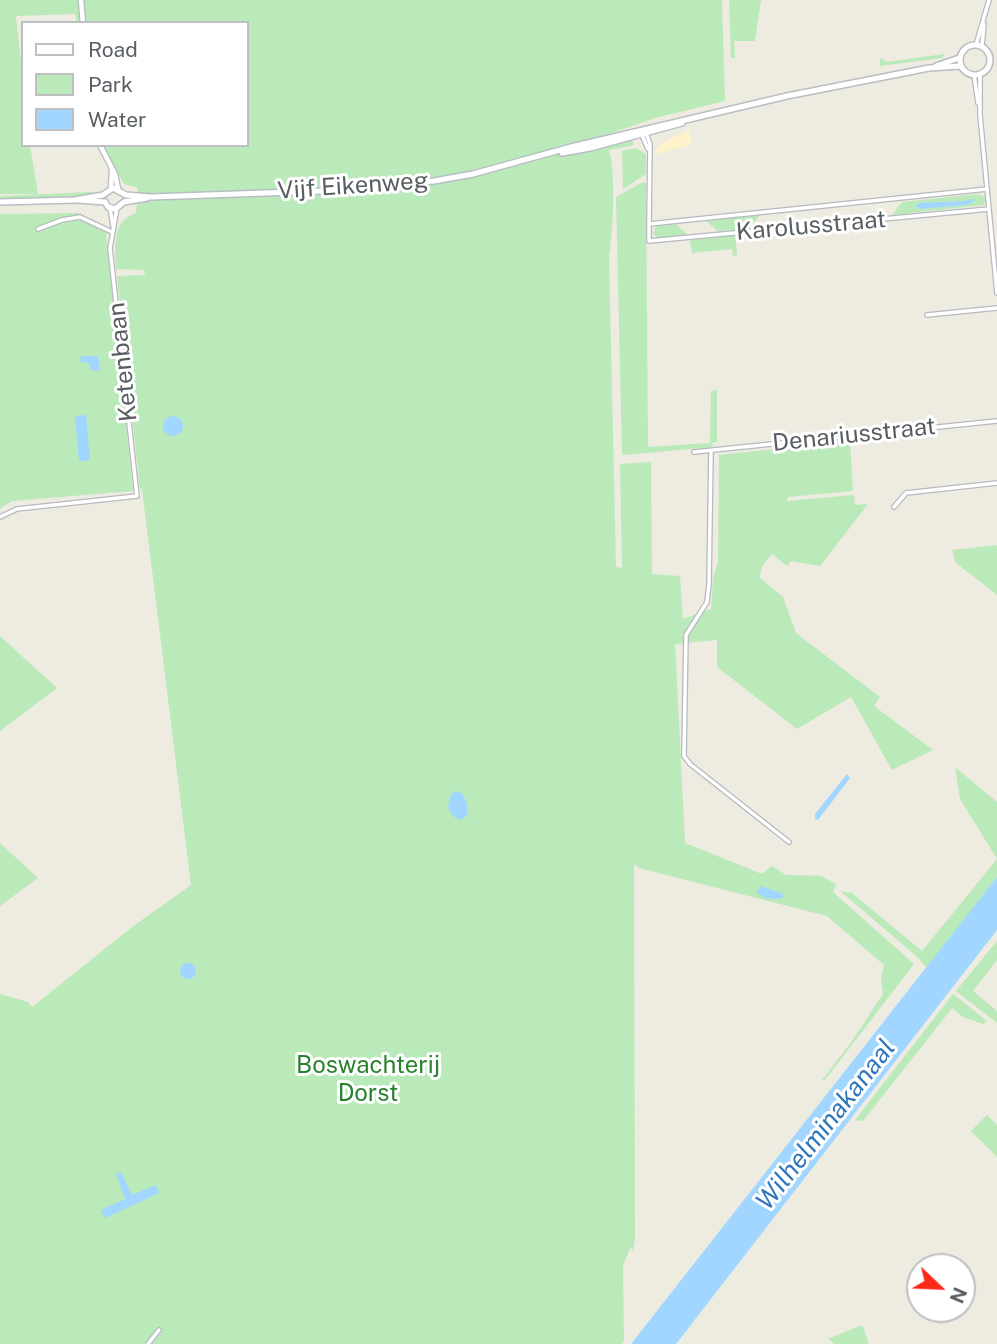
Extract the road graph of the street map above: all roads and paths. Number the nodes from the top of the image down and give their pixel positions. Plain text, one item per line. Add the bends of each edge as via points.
1 (81, 0) edge
2 (989, 0) edge
3 (83, 21) edge
4 (979, 46) junction
5 (997, 55) edge
6 (959, 58) junction
7 (989, 59) junction
8 (997, 60) edge
9 (961, 66) junction
10 (929, 68) junction
11 (977, 75) junction
12 (644, 133) junction
13 (101, 147) edge
14 (114, 189) junction
15 (987, 189) junction
16 (105, 194) junction
17 (123, 194) junction
18 (150, 197) junction
19 (75, 200) junction
20 (0, 202) edge
21 (105, 202) junction
22 (124, 202) junction
23 (114, 208) junction
24 (989, 209) junction
25 (649, 224) junction
26 (38, 229) dead end
27 (113, 230) junction
28 (997, 292) edge
29 (997, 308) edge
30 (927, 315) dead end
31 (997, 421) edge
32 (712, 451) junction
33 (694, 452) dead end
34 (997, 483) edge
35 (894, 507) dead end
36 (0, 517) edge
37 (789, 842) dead end
38 (159, 1330) dead end
39 (148, 1344) edge

1 - 3 street
2 - 4 street
4 - 6 main road via 965,48
4 - 7 main road
5 - 7 main road
6 - 9 main road
6 - 10 main road, Vijf Eikenweg
7 - 8 main road
7 - 11 main road via 986,70
9 - 10 main road, Vijf Eikenweg
9 - 11 main road
10 - 12 main road, Vijf Eikenweg via 787,96
11 - 15 street
12 - 18 main road, Vijf Eikenweg via 405,185
12 - 25 street
13 - 14 street via 112,169
14 - 16 main road
14 - 17 main road
15 - 24 street
15 - 25 street, Karolusstraat
16 - 19 main road
16 - 21 main road
17 - 18 main road, Vijf Eikenweg
17 - 22 main road
18 - 22 main road, Vijf Eikenweg
19 - 20 main road
19 - 21 main road
21 - 23 main road
22 - 23 main road
23 - 27 street, Ketenbaan
24 - 25 street, Karolusstraat via 649,241
24 - 28 street
26 - 27 street via 80,217
27 - 36 street, Ketenbaan via 110,248 137,496 17,509
29 - 30 street
31 - 32 street, Denariusstraat
32 - 33 street, Denariusstraat
32 - 37 street via 709,584 707,602 686,635 684,756
34 - 35 street via 906,492
38 - 39 street

